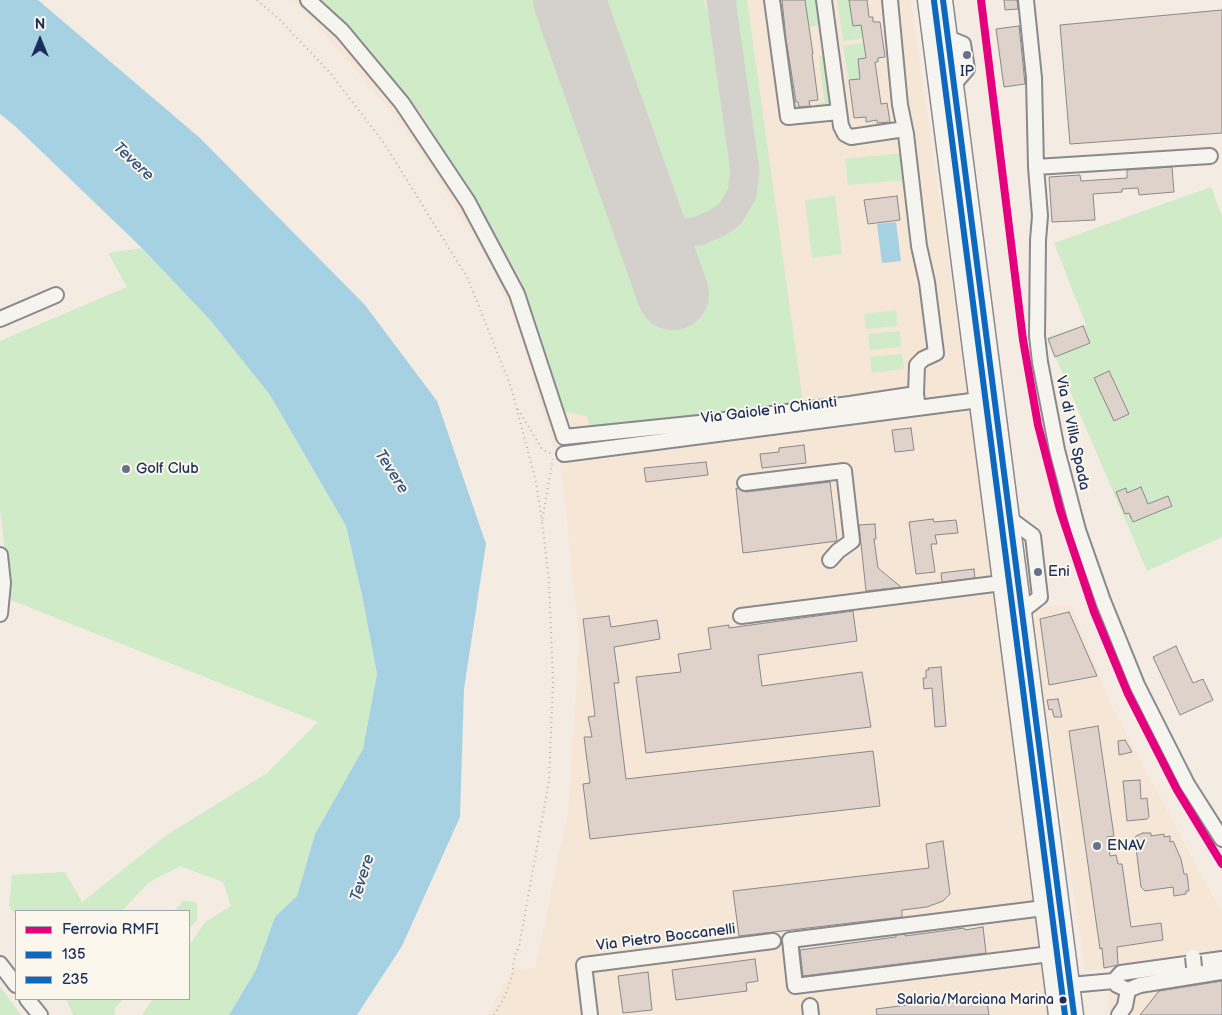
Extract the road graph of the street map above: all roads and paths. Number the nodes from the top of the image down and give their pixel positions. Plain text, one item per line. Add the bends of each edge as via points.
1 (257, 0) edge
2 (308, 0) edge
3 (772, 0) edge
4 (824, 0) edge
5 (890, 0) edge
6 (927, 0) edge
7 (943, 0) edge
8 (1026, 0) edge
9 (839, 112) junction
10 (905, 129) junction
11 (1210, 156) dead end
12 (1036, 167) junction
13 (56, 295) dead end
14 (0, 319) edge
15 (979, 400) junction
16 (917, 401) junction
17 (516, 406) junction
18 (564, 454) junction
19 (745, 483) dead end
20 (542, 520) junction
21 (0, 555) edge
22 (830, 560) dead end
23 (1002, 583) junction
24 (0, 614) edge
25 (741, 616) dead end
26 (1222, 839) edge
27 (1044, 908) junction
28 (773, 941) dead end
29 (1050, 954) junction
30 (1222, 959) edge
31 (0, 964) edge
32 (1222, 972) edge
33 (1114, 981) junction
34 (15, 984) edge
35 (1070, 985) junction
36 (1128, 990) junction
37 (28, 1000) edge
38 (40, 1015) edge
39 (494, 1015) edge
40 (590, 1015) edge
41 (1058, 1015) edge
42 (1074, 1015) edge
43 (1119, 1015) edge

1 - 17 path via 331,74 384,143 468,280
2 - 16 street via 342,31 402,103 468,202 516,294 564,437
3 - 9 street via 788,117
4 - 9 street
5 - 10 street
6 - 15 main road
7 - 35 main road
8 - 12 street, Via di Villa Spada via 1034,78
9 - 10 street via 841,126 851,137
10 - 16 street via 936,353 917,365
11 - 12 street
12 - 26 street, Via di Villa Spada via 1040,216 1036,292 1038,349 1071,505 1103,601 1137,685 1187,784
13 - 14 street
15 - 16 street, Via Gaiole in Chianti
15 - 23 main road
16 - 18 street, Via Gaiole in Chianti
17 - 18 path via 542,449 551,454
17 - 20 path via 536,482
18 - 20 path via 552,460
19 - 22 street via 844,471 852,541
20 - 39 path via 549,582 553,682 550,781 519,947 514,955 512,976 505,996
21 - 24 street via 3,583
23 - 25 street
23 - 27 main road
27 - 29 main road
27 - 29 street via 790,940 795,986
28 - 40 street, Via Pietro Boccanelli via 584,965
29 - 41 main road
30 - 33 street via 1121,973
31 - 34 street
32 - 36 street via 1194,966
33 - 35 street
33 - 36 street
35 - 42 main road
36 - 43 street via 1125,1006
37 - 38 street

